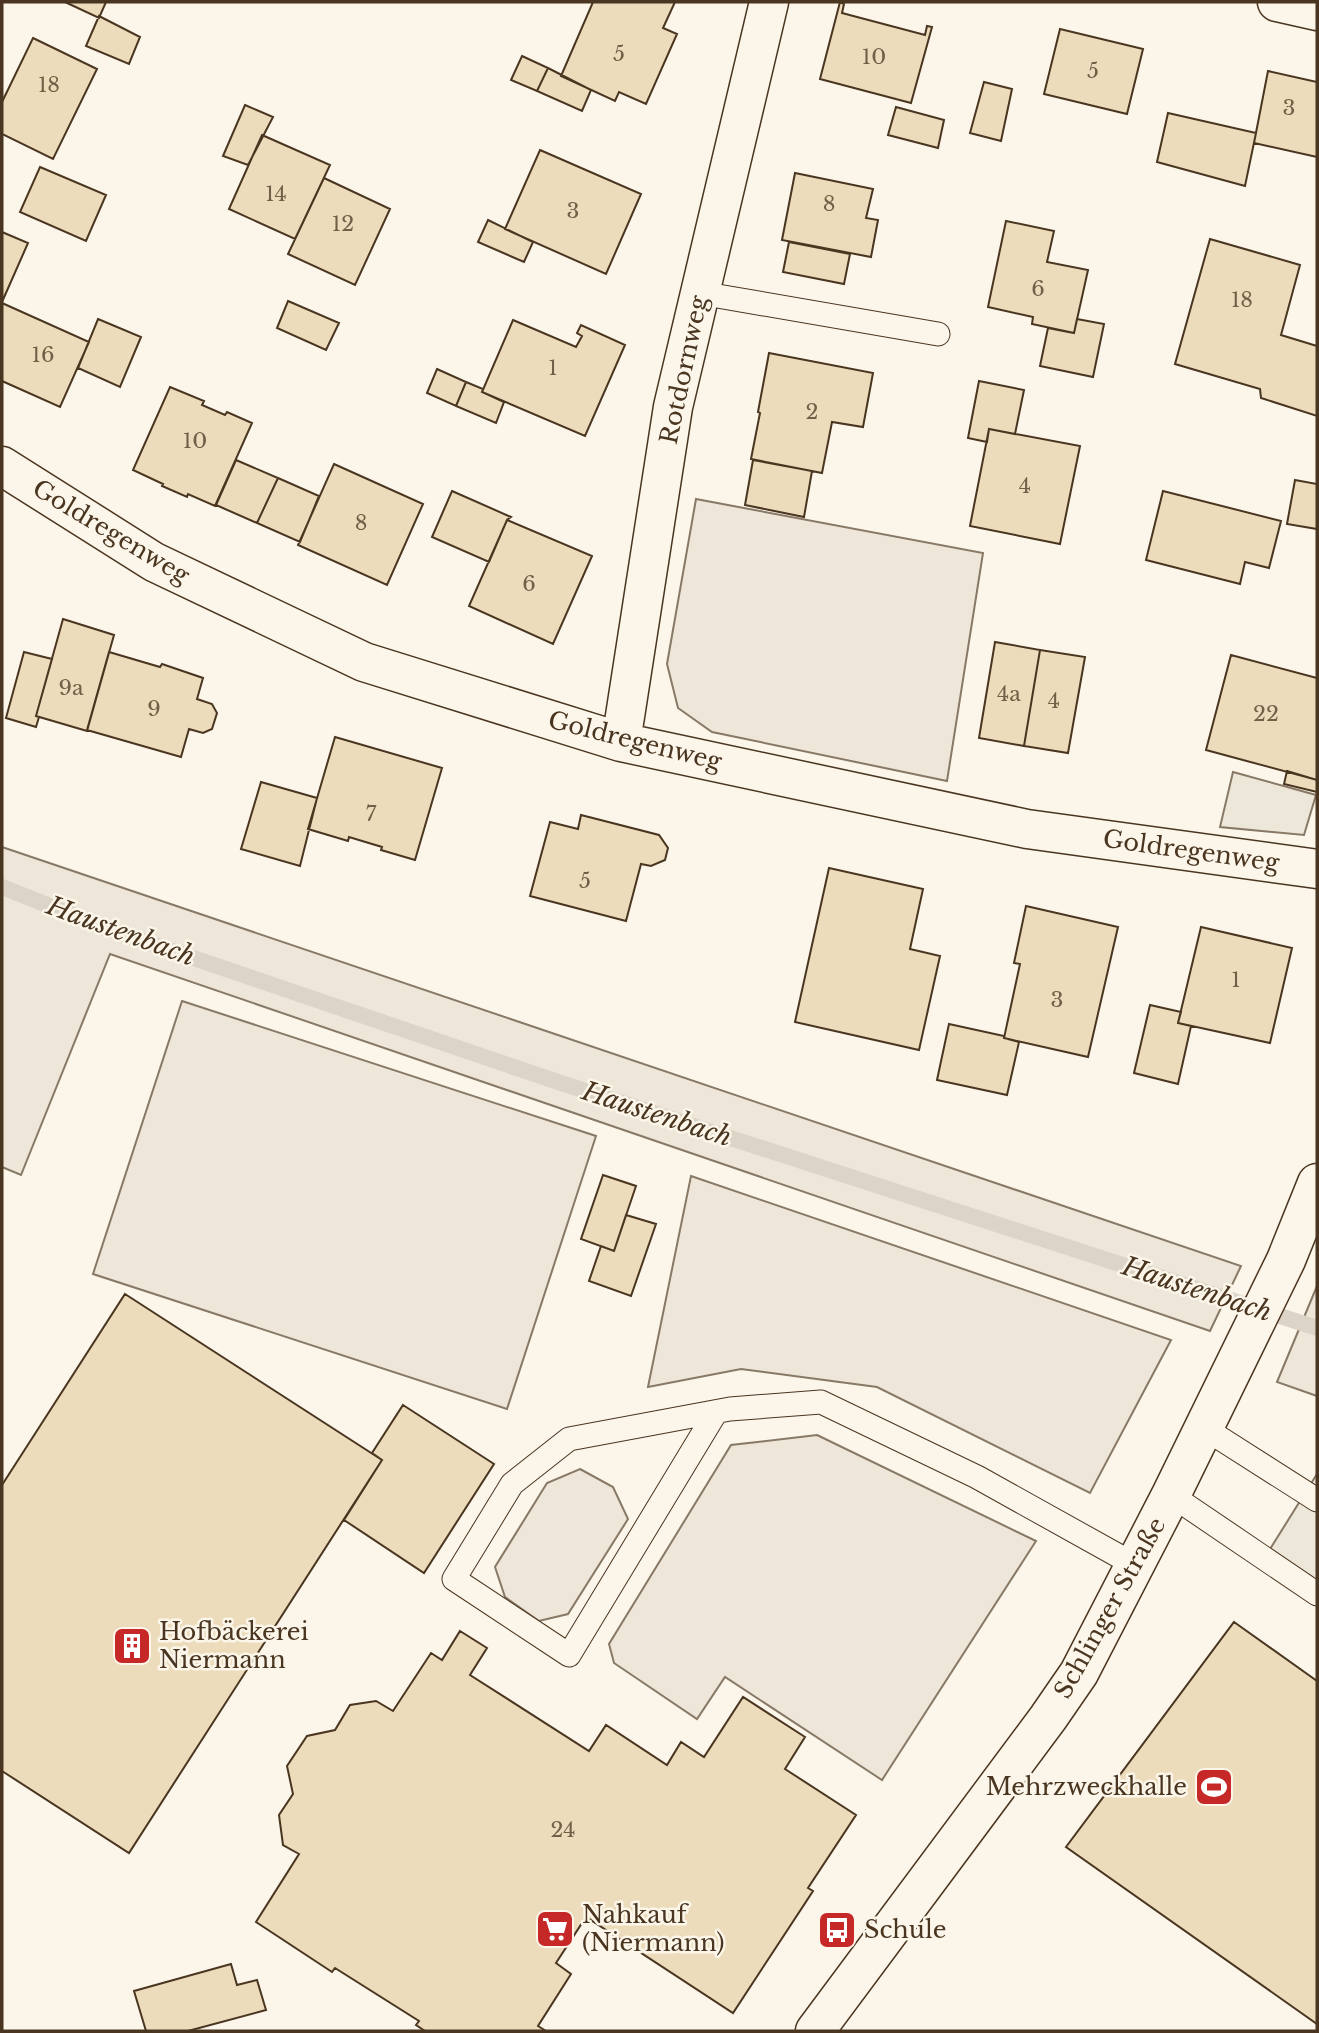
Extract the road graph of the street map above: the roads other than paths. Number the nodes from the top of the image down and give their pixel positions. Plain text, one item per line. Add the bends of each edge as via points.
1 (769, 2) edge
2 (1277, 2) edge
3 (1317, 11) edge
4 (700, 293) junction
5 (939, 334) dead end
6 (2, 466) edge
7 (621, 742) junction
8 (1317, 869) edge
9 (1317, 1183) edge
10 (716, 1412) junction
11 (1204, 1428) junction
12 (1171, 1496) junction
13 (1317, 1500) edge
14 (1135, 1565) junction
15 (1317, 1594) edge
16 (815, 2031) edge

1 - 4 street, Rotdornweg
2 - 3 street
4 - 5 lane
4 - 7 street, Rotdornweg via 673,407
6 - 7 street, Goldregenweg via 154,562 364,662
7 - 8 street, Goldregenweg via 1027,829
9 - 11 street, Schlinger Straße via 1286,1260
10 - 10 lane via 569,1438 512,1484 454,1579 569,1655
10 - 14 lane via 821,1402 977,1477
11 - 12 street, Schlinger Straße
11 - 13 lane
12 - 14 street, Schlinger Straße
12 - 15 lane
14 - 16 street, Schlinger Straße via 1079,1673

